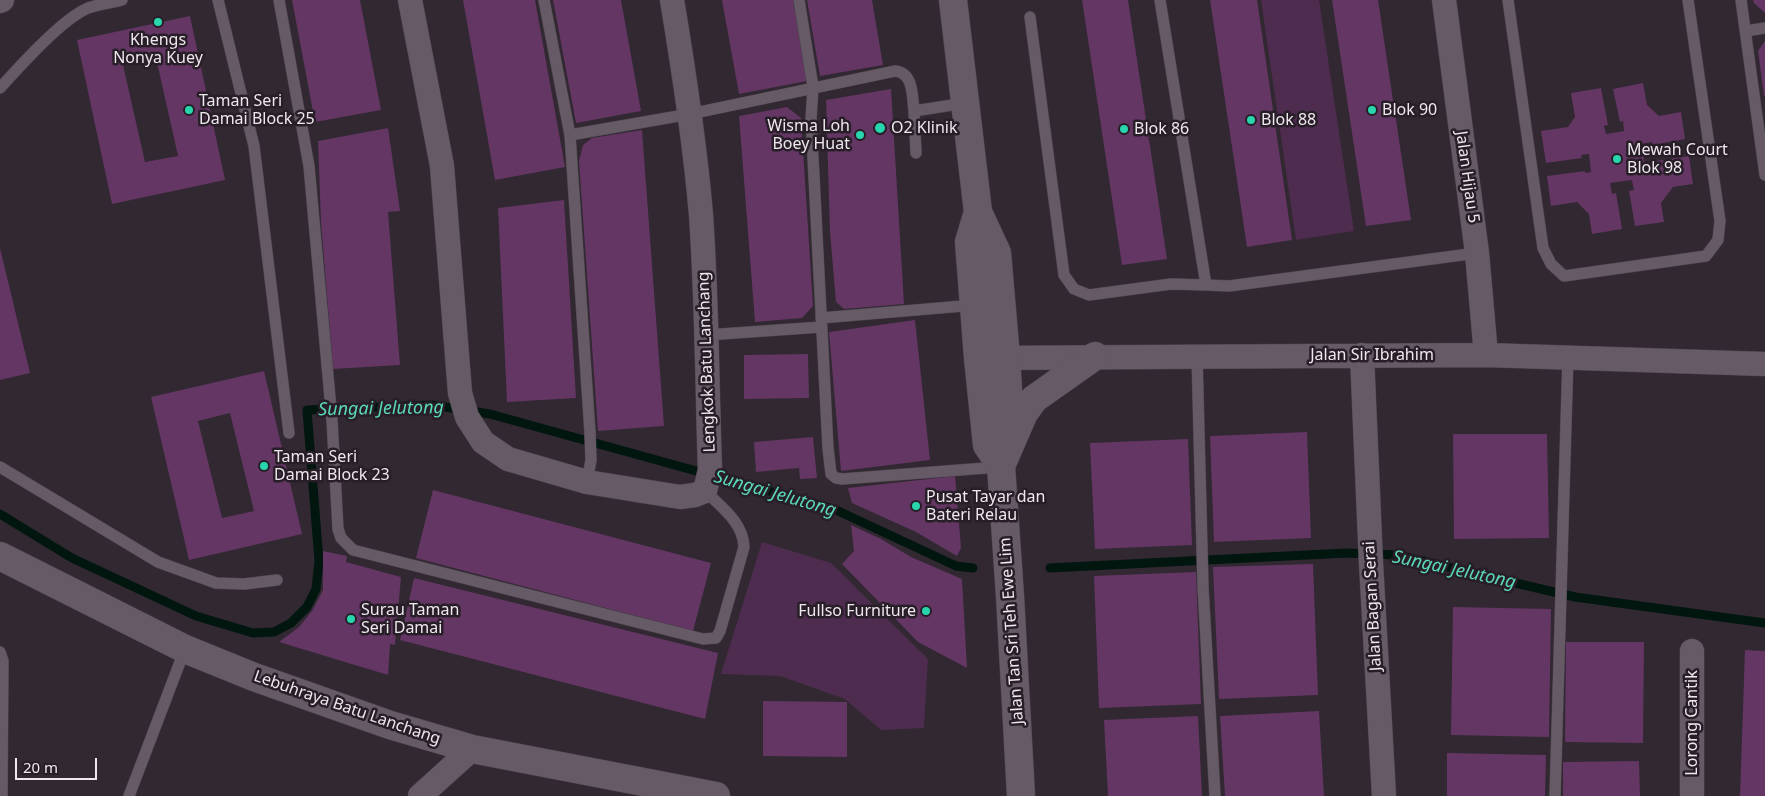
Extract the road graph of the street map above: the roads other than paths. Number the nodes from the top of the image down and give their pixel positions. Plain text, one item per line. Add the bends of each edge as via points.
1 (122, 0) edge
2 (218, 0) edge
3 (279, 0) edge
4 (410, 0) edge
5 (544, 0) edge
6 (672, 0) edge
7 (799, 0) edge
8 (953, 0) edge
9 (1160, 0) edge
10 (1444, 0) edge
11 (1508, 0) edge
12 (1688, 0) edge
13 (1741, 0) edge
14 (1030, 17) dead end
15 (1765, 28) edge
16 (1746, 31) junction
17 (813, 87) junction
18 (0, 88) edge
19 (965, 103) junction
20 (914, 111) junction
21 (690, 114) junction
22 (570, 135) junction
23 (916, 153) dead end
24 (1765, 175) edge
25 (978, 212) junction
26 (1477, 253) junction
27 (1206, 286) junction
28 (974, 305) junction
29 (821, 323) junction
30 (707, 335) junction
31 (1362, 355) junction
32 (1486, 355) junction
33 (1095, 356) junction
34 (1197, 356) junction
35 (1568, 356) junction
36 (1006, 357) junction
37 (978, 358) junction
38 (1765, 364) edge
39 (289, 433) dead end
40 (1011, 442) junction
41 (1001, 466) junction
42 (0, 467) edge
43 (589, 471) junction
44 (704, 491) junction
45 (0, 556) edge
46 (277, 580) dead end
47 (186, 649) junction
48 (1692, 651) dead end
49 (0, 652) edge
50 (472, 749) junction
51 (2, 796) edge
52 (129, 796) edge
53 (420, 796) edge
54 (716, 796) edge
55 (1021, 796) edge
56 (1215, 796) edge
57 (1384, 796) edge
58 (1555, 796) edge
59 (1692, 796) edge

1 - 18 lane via 88,8 69,19
2 - 39 lane via 254,146
3 - 44 lane via 309,166 341,538 353,550 702,639 716,638 744,547 744,536 738,524
4 - 43 street via 442,166 460,393 467,417 483,442 508,458
5 - 22 lane
6 - 21 street, Lengkok Batu Lanchang
7 - 17 lane
8 - 19 main road, Jalan Tan Sri Teh Ewe Lim
9 - 27 lane
10 - 26 street, Jalan Hijau 5
11 - 12 lane via 1543,248 1551,264 1564,276 1706,256 1718,240 1720,221
13 - 16 lane
14 - 27 lane via 1064,274 1074,289 1089,295 1171,284
15 - 16 lane
16 - 24 lane
17 - 20 lane via 902,72 910,82
17 - 21 lane
17 - 29 lane via 810,119
19 - 20 lane
19 - 25 main road, Jalan Tan Sri Teh Ewe Lim
20 - 23 lane
21 - 22 lane
21 - 30 street, Lengkok Batu Lanchang via 701,216
22 - 43 lane via 590,433
25 - 28 main road, Jalan Tan Sri Teh Ewe Lim via 969,242
25 - 36 main road, Jalan Tan Sri Teh Ewe Lim via 997,254
26 - 27 lane via 1229,286
26 - 32 street, Jalan Hijau 5
28 - 29 lane
28 - 37 main road, Jalan Tan Sri Teh Ewe Lim
29 - 30 lane
29 - 41 lane via 829,468 836,478
30 - 44 street, Lengkok Batu Lanchang via 710,470
31 - 32 street, Jalan Sir Ibrahim
31 - 34 street, Jalan Sir Ibrahim
31 - 57 street, Jalan Bagan Serai
32 - 35 street, Jalan Sir Ibrahim
33 - 34 street, Jalan Sir Ibrahim
33 - 36 street, Jalan Sir Ibrahim
33 - 40 main road via 1034,399
34 - 56 lane via 1202,587
35 - 38 street, Jalan Sir Ibrahim
35 - 58 lane
36 - 37 street, Jalan Sir Ibrahim
36 - 40 main road, Jalan Tan Sri Teh Ewe Lim
37 - 41 main road, Jalan Tan Sri Teh Ewe Lim via 987,445
40 - 41 main road, Jalan Tan Sri Teh Ewe Lim
41 - 55 main road, Jalan Tan Sri Teh Ewe Lim
42 - 46 lane via 158,562 216,583
43 - 44 street via 680,497
45 - 47 main road, Lebuhraya Batu Lanchang
47 - 50 main road, Lebuhraya Batu Lanchang via 390,725
47 - 52 lane
48 - 59 street, Lorong Cantik
49 - 51 lane via 3,660
50 - 53 street
50 - 54 main road, Lebuhraya Batu Lanchang

